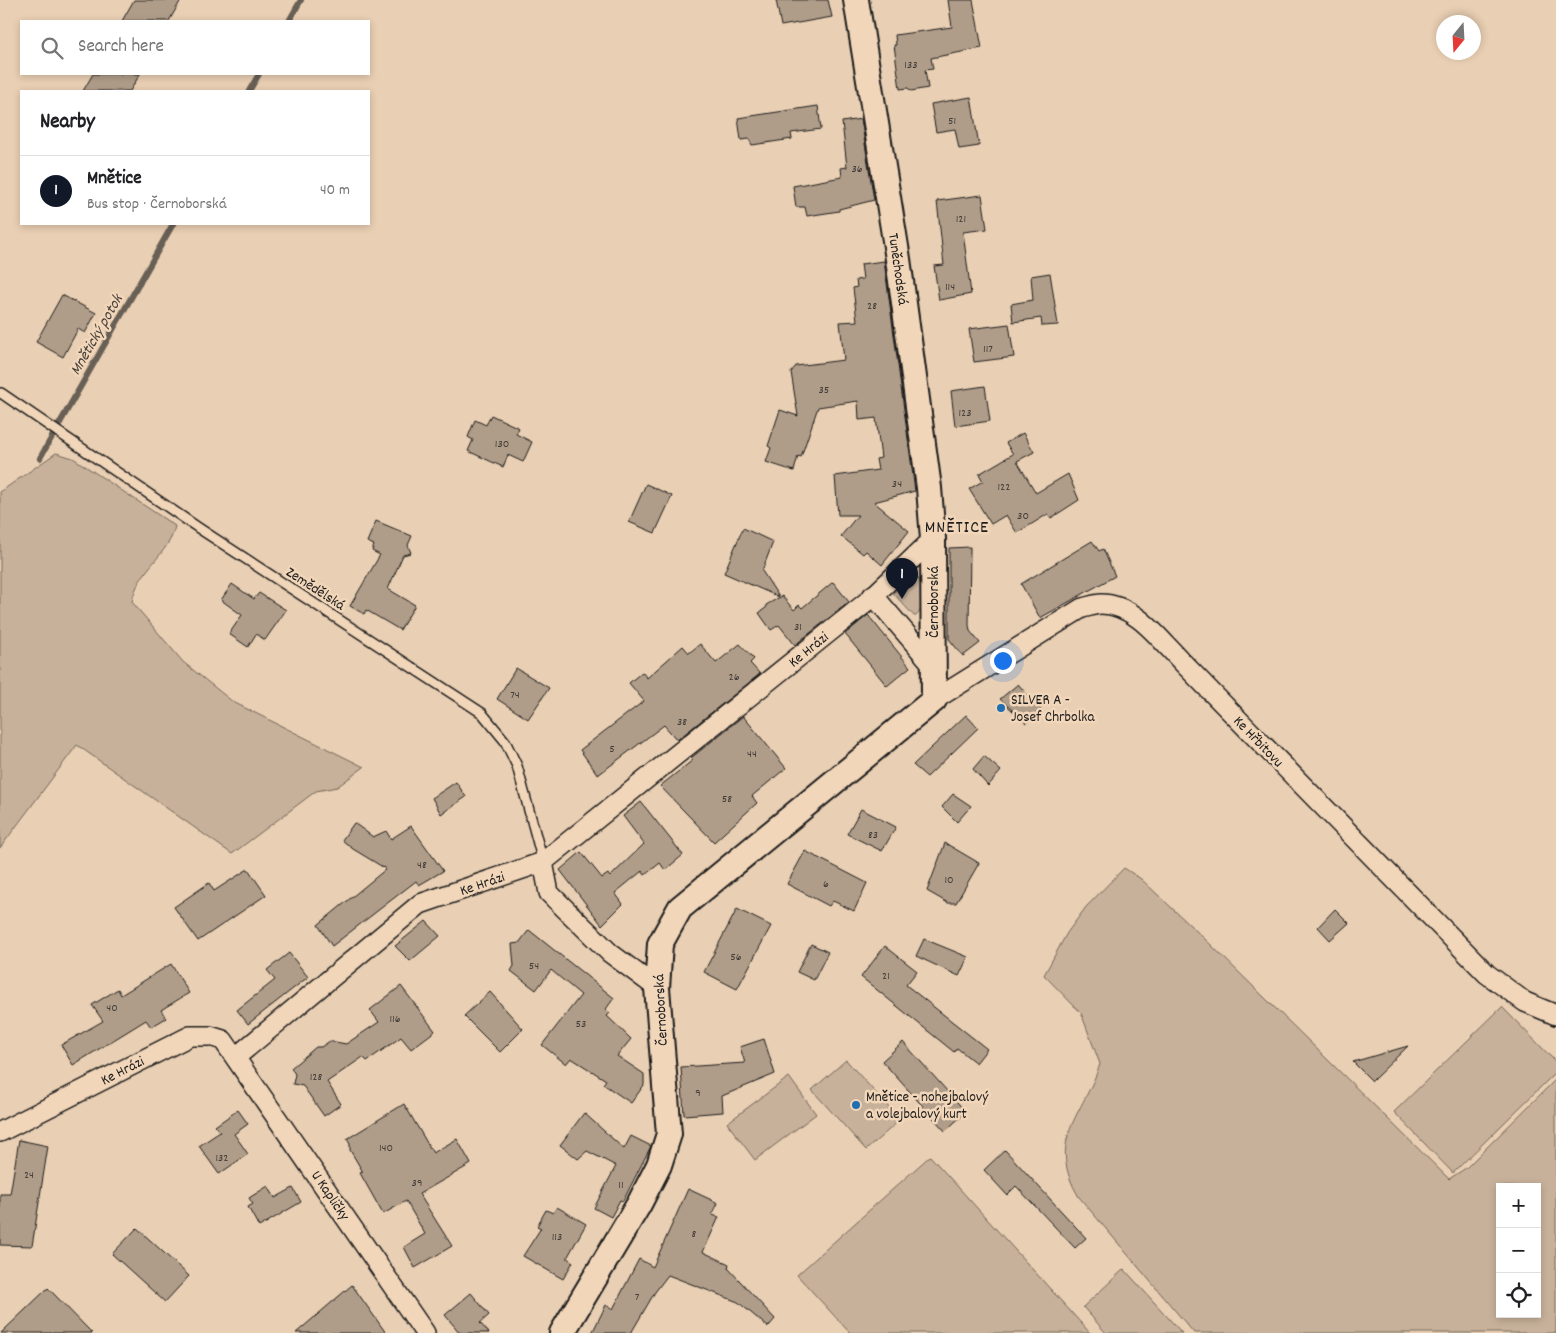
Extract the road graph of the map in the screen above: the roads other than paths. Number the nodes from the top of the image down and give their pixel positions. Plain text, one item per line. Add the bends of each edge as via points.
1 (856, 0) edge
2 (1, 393) edge
3 (933, 538) junction
4 (873, 595) junction
5 (933, 665) junction
6 (934, 700) junction
7 (543, 862) junction
8 (657, 988) junction
9 (1556, 1015) edge
10 (236, 1056) junction
11 (0, 1132) edge
12 (425, 1333) edge
13 (562, 1333) edge

1 - 3 street, Tuněchodská via 898,259
2 - 7 lane, Zemědělská via 482,713 505,741 517,766
3 - 4 street, Ke Hrázi
3 - 5 street, Černoborská
4 - 5 street, Černoborská
4 - 7 street, Ke Hrázi
5 - 6 street, Černoborská
6 - 8 street, Černoborská via 680,908 660,944
6 - 9 street, Ke Hřbitovu via 1082,608 1102,604 1127,611 1184,664 1487,974 1525,1002
7 - 8 street via 549,893 610,953
7 - 10 street, Ke Hrázi via 420,904
8 - 13 street, Černoborská via 669,1134 659,1165 639,1204
10 - 11 street, Ke Hrázi via 223,1040 190,1036
10 - 12 street, U Kapličky

